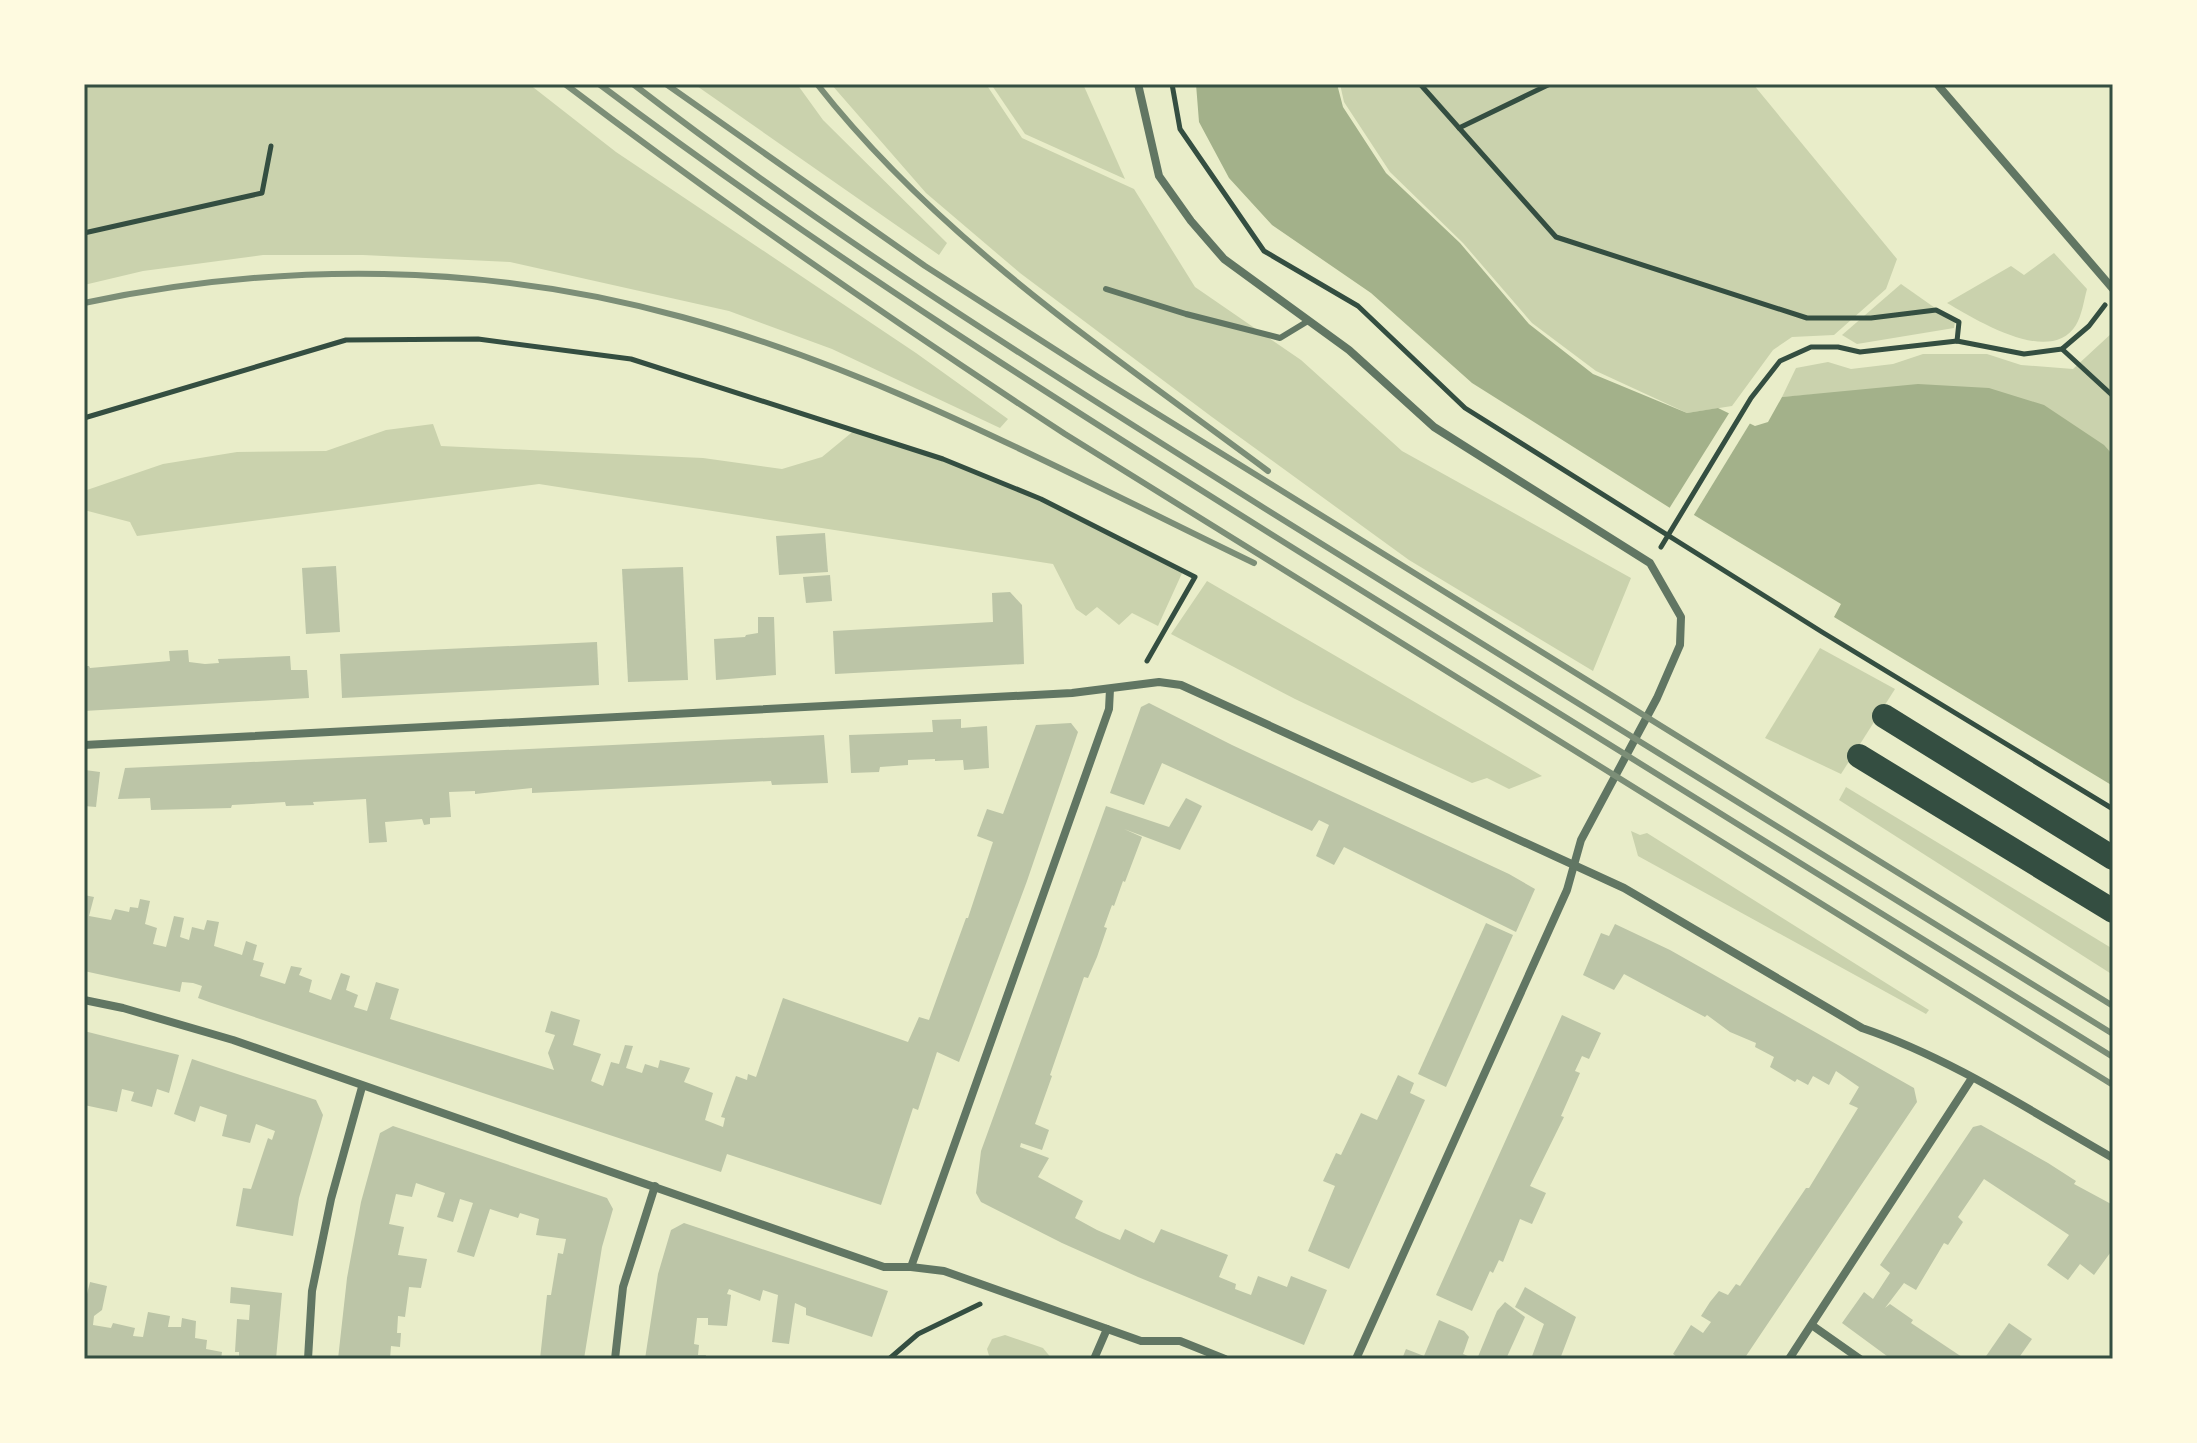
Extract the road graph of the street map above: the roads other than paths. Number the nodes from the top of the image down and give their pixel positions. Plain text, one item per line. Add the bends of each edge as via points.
1 (1138, 84) edge
2 (1937, 84) edge
3 (1106, 289) dead end
4 (2113, 292) edge
5 (1308, 321) junction
6 (1110, 689) junction
7 (1884, 716) dead end
8 (84, 745) edge
9 (1859, 756) dead end
10 (2113, 858) edge
11 (1574, 865) junction
12 (2113, 911) edge
13 (84, 1000) edge
14 (1972, 1078) junction
15 (362, 1087) junction
16 (2113, 1158) edge
17 (655, 1186) junction
18 (911, 1267) junction
19 (1813, 1326) junction
20 (1107, 1329) junction
21 (308, 1359) edge
22 (615, 1359) edge
23 (1094, 1359) edge
24 (1225, 1359) edge
25 (1356, 1359) edge
26 (1789, 1359) edge
27 (1860, 1359) edge

1 - 5 street via 1159,176 1175,199 1224,259
2 - 4 street
3 - 5 lane via 1280,338
5 - 11 street via 1349,350 1434,427 1650,563 1681,617 1680,645 1581,840
6 - 8 street
6 - 11 street via 1159,682 1181,685
6 - 18 street via 1109,709
7 - 10 highway
9 - 12 highway
11 - 14 street via 1624,888 1862,1028 1901,1041
11 - 25 street
13 - 15 street via 233,1040
14 - 16 street
14 - 19 street
15 - 17 street
15 - 21 street via 321,1245
17 - 18 street via 884,1267
17 - 22 street via 623,1287
18 - 20 street via 944,1271
19 - 26 street
19 - 27 street
20 - 23 street
20 - 24 street via 1141,1341 1180,1341

